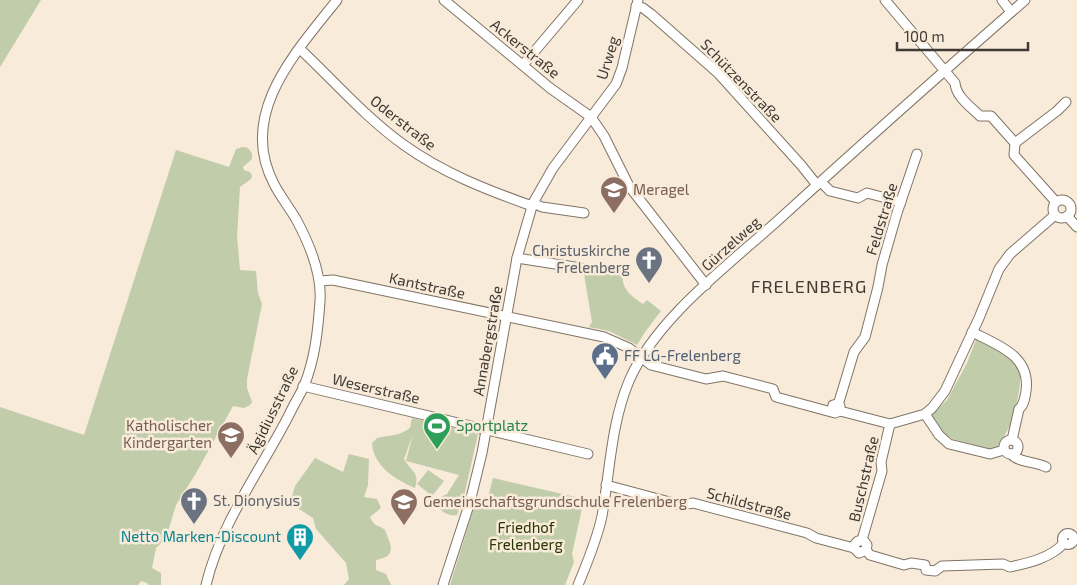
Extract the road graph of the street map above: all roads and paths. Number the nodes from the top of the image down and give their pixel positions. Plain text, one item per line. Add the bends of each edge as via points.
1 (337, 0) edge
2 (578, 0) edge
3 (885, 0) edge
4 (1002, 0) edge
5 (1025, 0) edge
6 (449, 2) edge
7 (637, 3) edge
8 (1011, 12) junction
9 (300, 49) junction
10 (523, 65) junction
11 (945, 72) junction
12 (1066, 102) dead end
13 (591, 117) junction
14 (1015, 144) junction
15 (917, 154) dead end
16 (819, 184) junction
17 (901, 202) junction
18 (1056, 202) junction
19 (532, 204) junction
20 (584, 213) dead end
21 (1055, 215) junction
22 (1067, 216) junction
23 (1077, 227) edge
24 (517, 258) junction
25 (581, 268) dead end
26 (320, 281) junction
27 (706, 285) junction
28 (506, 316) junction
29 (972, 332) junction
30 (642, 357) junction
31 (303, 386) junction
32 (835, 410) junction
33 (926, 414) junction
34 (890, 424) junction
35 (486, 430) junction
36 (1008, 452) junction
37 (588, 454) dead end
38 (1046, 467) dead end
39 (606, 485) junction
40 (1072, 539) edge
41 (862, 540) junction
42 (854, 548) junction
43 (866, 550) junction
44 (206, 585) edge
45 (443, 585) edge
46 (578, 585) edge

1 - 9 street, Ägidiusstraße
2 - 10 street
3 - 11 street
4 - 8 street
5 - 8 street, Gürzelweg
6 - 10 street, Ackerstraße
7 - 13 street, Urweg via 616,84
7 - 16 street, Schützenstraße via 718,74
8 - 11 street, Gürzelweg
9 - 19 street, Oderstraße via 378,125 403,144 462,178
9 - 26 street, Ägidiusstraße via 269,97 264,116 263,148 274,183 303,232
10 - 13 street, Ackerstraße
11 - 14 street via 955,83 955,90 980,116 991,116
11 - 16 street, Gürzelweg
12 - 14 street
13 - 19 street, Annabergstraße via 553,168
13 - 27 street, Ackerstraße via 629,186
14 - 18 street via 1014,154
15 - 17 street, Feldstraße
16 - 17 street via 830,191 858,198 867,193
16 - 27 street, Gürzelweg
17 - 32 street, Feldstraße via 865,337 854,352
18 - 21 street via 1053,208
18 - 22 street via 1063,200 1069,204
19 - 20 street, Oderstraße
19 - 24 street, Annabergstraße
21 - 22 street
21 - 29 street via 1010,254 999,268
22 - 23 street
24 - 25 street
24 - 28 street, Annabergstraße
26 - 28 street, Kantstraße via 333,280
26 - 31 street, Ägidiusstraße via 318,334
27 - 30 street, Gürzelweg via 652,341
28 - 30 street, Kantstraße via 604,337
28 - 35 street, Annabergstraße
29 - 33 street via 945,391
29 - 36 street via 1008,350 1025,374 1025,398 1012,440 1005,442
30 - 32 street, Kantstraße via 651,365 706,379 723,376 773,390 776,397
30 - 39 street, Gürzelweg via 629,381 617,416
31 - 35 street, Weserstraße
31 - 44 street, Ägidiusstraße via 228,522
32 - 34 street
33 - 34 street
33 - 36 street via 938,434 949,444 990,454
34 - 41 street, Buschstraße via 882,471
35 - 37 street, Weserstraße
35 - 45 street, Annabergstraße via 470,502
36 - 38 street via 1016,459
39 - 42 street, Schildstraße via 681,505 693,503
39 - 46 street, Gürzelweg via 602,517
40 - 43 street, Schildstraße via 1034,561 1010,567 1004,564 942,566 935,571 926,570 925,565 904,565 870,555
41 - 42 street via 856,542
41 - 43 street via 867,545
42 - 43 street, Schildstraße via 859,553

